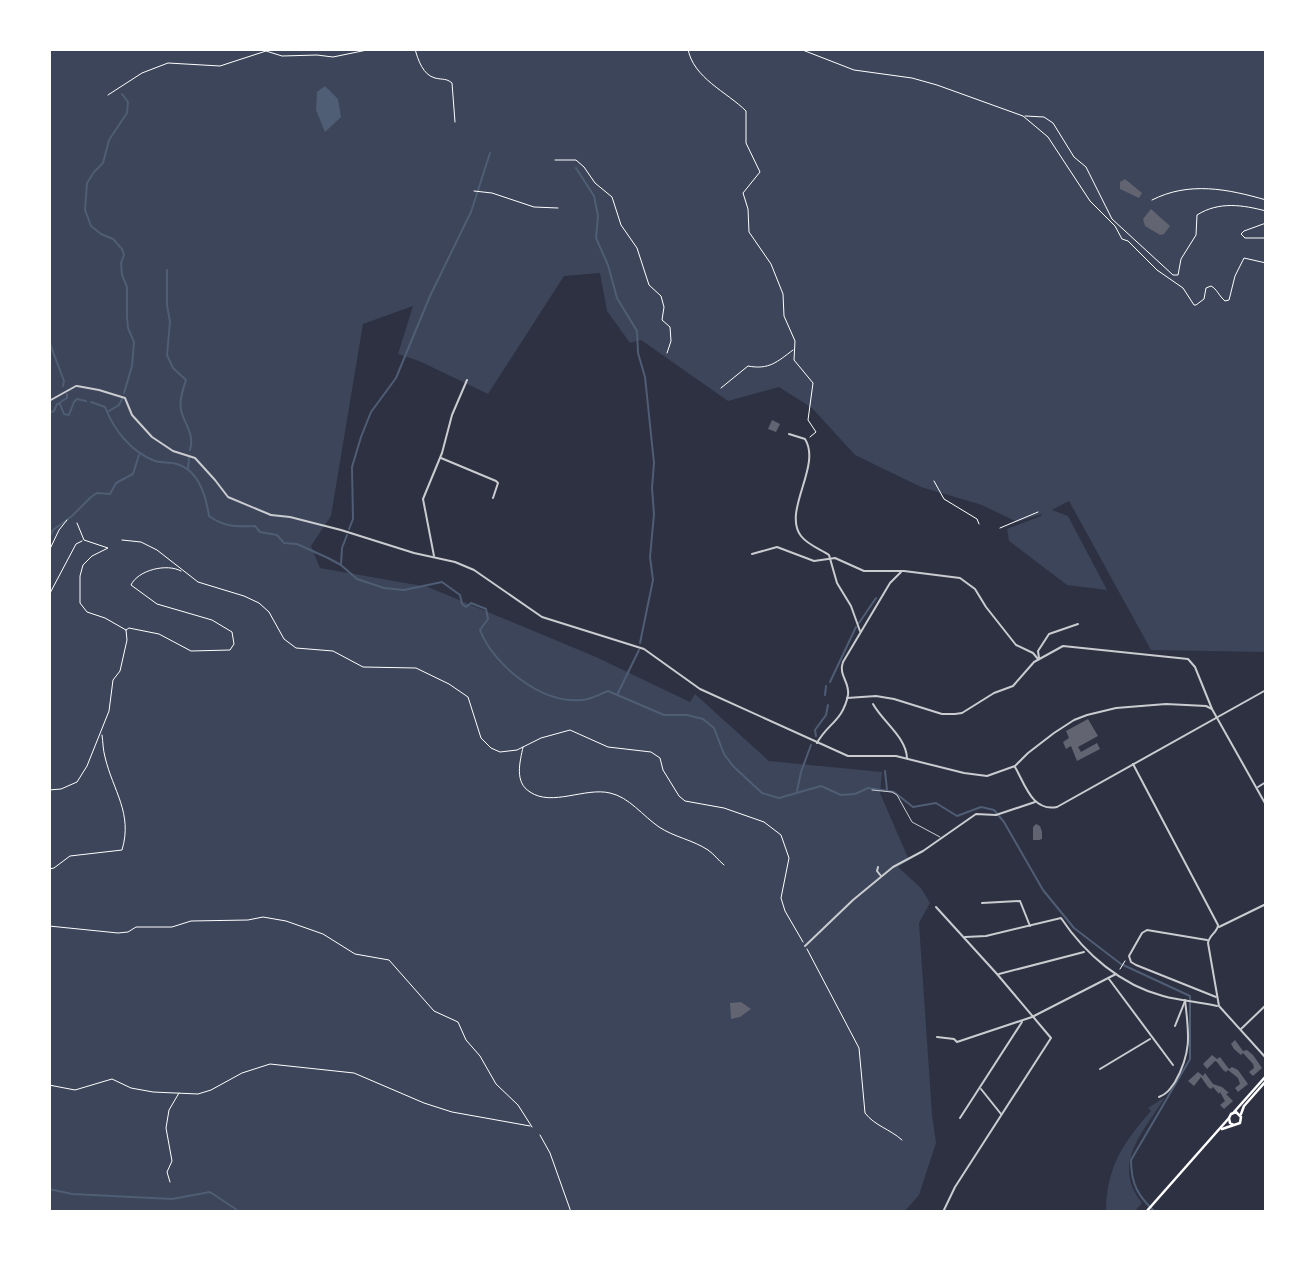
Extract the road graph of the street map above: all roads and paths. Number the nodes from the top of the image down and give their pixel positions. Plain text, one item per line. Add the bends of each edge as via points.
1 (372, 49) edge
2 (415, 49) edge
3 (688, 49) edge
4 (800, 49) edge
5 (108, 95) dead end
6 (1023, 116) junction
7 (455, 122) dead end
8 (555, 160) dead end
9 (474, 191) dead end
10 (1152, 200) dead end
11 (1266, 200) edge
12 (558, 208) dead end
13 (1266, 211) edge
14 (1266, 223) edge
15 (1266, 239) edge
16 (1266, 263) edge
17 (795, 348) junction
18 (667, 353) dead end
19 (467, 380) dead end
20 (721, 388) dead end
21 (49, 401) edge
22 (789, 434) dead end
23 (807, 441) junction
24 (440, 457) junction
25 (934, 481) dead end
26 (493, 498) dead end
27 (1038, 512) dead end
28 (66, 520) dead end
29 (77, 523) dead end
30 (979, 524) dead end
31 (1000, 528) dead end
32 (84, 540) junction
33 (122, 540) dead end
34 (49, 551) edge
35 (752, 555) dead end
36 (435, 557) junction
37 (830, 559) junction
38 (183, 572) junction
39 (902, 572) junction
40 (49, 595) edge
41 (1078, 624) dead end
42 (126, 630) junction
43 (860, 631) junction
44 (1039, 659) junction
45 (1266, 690) edge
46 (846, 698) junction
47 (873, 704) dead end
48 (1212, 709) junction
49 (1217, 718) junction
50 (102, 732) junction
51 (817, 743) junction
52 (523, 747) junction
53 (906, 758) junction
54 (1133, 764) junction
55 (1015, 766) junction
56 (1266, 782) edge
57 (1257, 787) junction
58 (49, 790) edge
59 (872, 790) dead end
60 (1035, 802) junction
61 (1266, 805) edge
62 (941, 839) junction
63 (724, 864) dead end
64 (878, 867) dead end
65 (49, 869) edge
66 (882, 877) junction
67 (982, 903) dead end
68 (1266, 904) edge
69 (936, 907) dead end
70 (49, 926) edge
71 (1030, 926) junction
72 (1219, 928) junction
73 (964, 937) junction
74 (1208, 940) junction
75 (805, 946) junction
76 (1086, 951) junction
77 (1125, 962) dead end
78 (1116, 973) junction
79 (998, 975) junction
80 (1108, 978) junction
81 (1216, 997) junction
82 (1186, 1000) junction
83 (1266, 1005) edge
84 (1219, 1006) junction
85 (1032, 1017) junction
86 (1023, 1020) junction
87 (1175, 1026) dead end
88 (1241, 1030) junction
89 (937, 1037) dead end
90 (1152, 1038) junction
91 (1266, 1058) edge
92 (1172, 1065) dead end
93 (1100, 1069) dead end
94 (1266, 1076) edge
95 (1266, 1082) edge
96 (49, 1085) edge
97 (980, 1088) junction
98 (179, 1093) junction
99 (1159, 1097) dead end
100 (1234, 1112) junction
101 (1002, 1115) junction
102 (1241, 1117) junction
103 (960, 1118) dead end
104 (1229, 1118) junction
105 (1234, 1125) junction
106 (1219, 1130) junction
107 (540, 1135) dead end
108 (902, 1140) dead end
109 (170, 1182) dead end
110 (1147, 1211) edge
111 (570, 1212) edge
112 (943, 1212) edge

1 - 5 path via 333,57 266,51 220,66 168,62
2 - 7 path via 425,71 452,83
3 - 17 path via 692,64 746,111 746,143 760,172 743,193 747,223 752,239 776,274
4 - 6 path via 854,70 937,85
6 - 13 path via 1048,119 1086,167 1112,219 1173,275 1178,275 1196,235 1197,215 1230,205
6 - 16 path via 1048,137 1090,201 1122,239 1183,288 1194,305 1204,299 1210,286 1229,300 1244,258
8 - 18 path via 576,160 612,197 649,285 661,296 662,320 670,327
9 - 12 path via 534,207
10 - 11 path via 1199,188 1229,189
14 - 15 path via 1241,234
17 - 20 path via 761,369 748,366
17 - 23 path via 794,360 814,387 808,419 816,434
19 - 24 street
21 - 36 street via 76,386 125,398 132,415 152,437 195,458 228,497 271,515
22 - 23 street
23 - 37 street via 808,461 796,514 798,531
24 - 26 street via 496,481
24 - 36 street via 422,499
25 - 30 path via 944,499
27 - 31 path
28 - 34 path
29 - 32 path
32 - 40 path via 76,544
32 - 42 path via 108,548 83,565 80,603 87,612
33 - 38 path via 149,545
35 - 37 street via 777,547 814,561
36 - 51 street via 474,570 542,617 644,649 700,689
37 - 39 street via 864,571
37 - 43 street
38 - 42 path via 165,566 136,577 131,585 157,604 212,620 232,632 230,650 191,651 159,634
38 - 52 path via 198,582 259,603 284,639 296,648 333,651 363,667 416,668 449,684 468,697 481,738 491,748 500,752
39 - 43 street
39 - 44 street via 966,581 1016,645
41 - 44 street via 1049,634 1038,651
42 - 50 path via 120,671 113,680
43 - 46 street via 841,666 848,687
44 - 46 street via 1013,686 993,692 962,713 942,714 876,696
44 - 48 street via 1071,646 1188,659
45 - 49 street
46 - 51 street via 840,717
47 - 53 street via 899,737
48 - 49 street
48 - 55 street via 1166,704 1087,715 1038,745
49 - 54 street
49 - 57 street
50 - 58 path via 77,782
50 - 65 path via 105,759 124,815 122,850 70,856
51 - 53 street via 848,756
52 - 63 path via 520,777 530,793 541,797 595,790 615,794 659,827 707,849
52 - 75 path via 570,730 608,747 651,752 660,758 678,796 685,801 724,808 776,829 788,850 784,909
53 - 55 street via 982,776
54 - 60 street via 1057,807
54 - 72 street
55 - 60 street
56 - 57 street
57 - 61 street
59 - 62 lane via 892,792 912,822
60 - 62 street via 996,815 976,814
62 - 66 street
64 - 66 street
66 - 75 street
67 - 71 street via 1020,901
68 - 72 street
69 - 73 street
70 - 98 path via 118,933 136,927 262,917 323,933 355,954 388,960 434,1011 458,1022 496,1084 519,1105 532,1126 452,1112 354,1073 270,1064 211,1090
71 - 73 street
71 - 76 street via 1061,918
72 - 74 street
73 - 79 street
74 - 81 street
74 - 81 street via 1147,930 1129,956 1136,965
75 - 108 path via 859,1048 865,1113
76 - 78 street
76 - 79 street
77 - 78 path
78 - 80 street
78 - 82 street via 1155,993
79 - 85 street
80 - 85 street
80 - 90 street
81 - 84 street
82 - 84 street
82 - 87 street
82 - 99 street via 1187,1059 1170,1089
83 - 88 street
84 - 88 street
85 - 86 street
85 - 101 street via 1051,1042
86 - 89 street via 957,1042
86 - 97 street
88 - 91 street
90 - 92 street
90 - 93 street
94 - 100 main road
95 - 102 main road
96 - 98 path via 75,1090 112,1079 153,1092
97 - 101 street
97 - 103 street
98 - 109 path via 166,1128 172,1161 167,1172
100 - 102 main road
100 - 104 main road
101 - 112 street
102 - 105 main road
104 - 105 main road
104 - 106 main road
105 - 106 main road
106 - 110 main road
107 - 111 path

